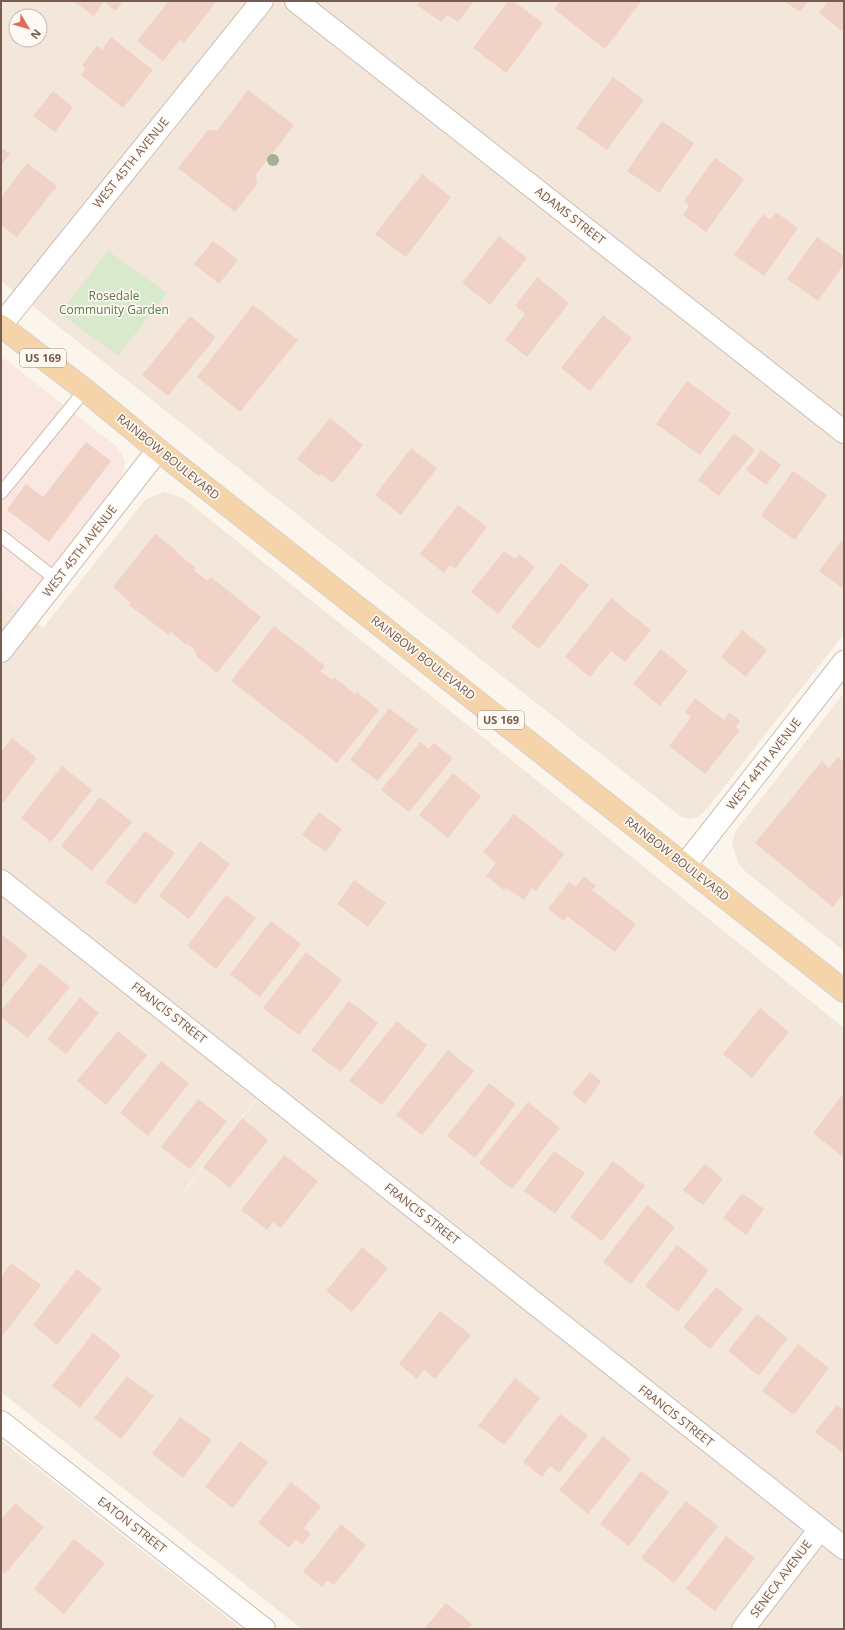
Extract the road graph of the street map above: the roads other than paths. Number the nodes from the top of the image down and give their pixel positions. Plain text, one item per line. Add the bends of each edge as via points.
1 (262, 1) edge
2 (296, 1) edge
3 (1, 326) edge
4 (85, 390) junction
5 (844, 432) edge
6 (158, 450) junction
7 (1, 493) edge
8 (1, 536) edge
9 (57, 580) junction
10 (1, 651) edge
11 (844, 662) edge
12 (684, 865) junction
13 (1, 880) edge
14 (844, 990) edge
15 (1, 1422) edge
16 (820, 1529) junction
17 (844, 1548) edge
18 (264, 1629) edge
19 (743, 1629) edge

1 - 3 street, WEST 45TH AVENUE
2 - 5 street, ADAMS STREET
3 - 4 main road, RAINBOW BOULEVARD / US 169
4 - 6 main road, RAINBOW BOULEVARD / US 169
4 - 7 lane
6 - 9 street, WEST 45TH AVENUE
6 - 12 main road, RAINBOW BOULEVARD / US 169
8 - 9 lane
9 - 10 street, WEST 45TH AVENUE
11 - 12 street, WEST 44TH AVENUE
12 - 14 main road, RAINBOW BOULEVARD / US 169
13 - 16 street, FRANCIS STREET
15 - 18 street, EATON STREET
16 - 17 street, FRANCIS STREET
16 - 19 street, SENECA AVENUE

